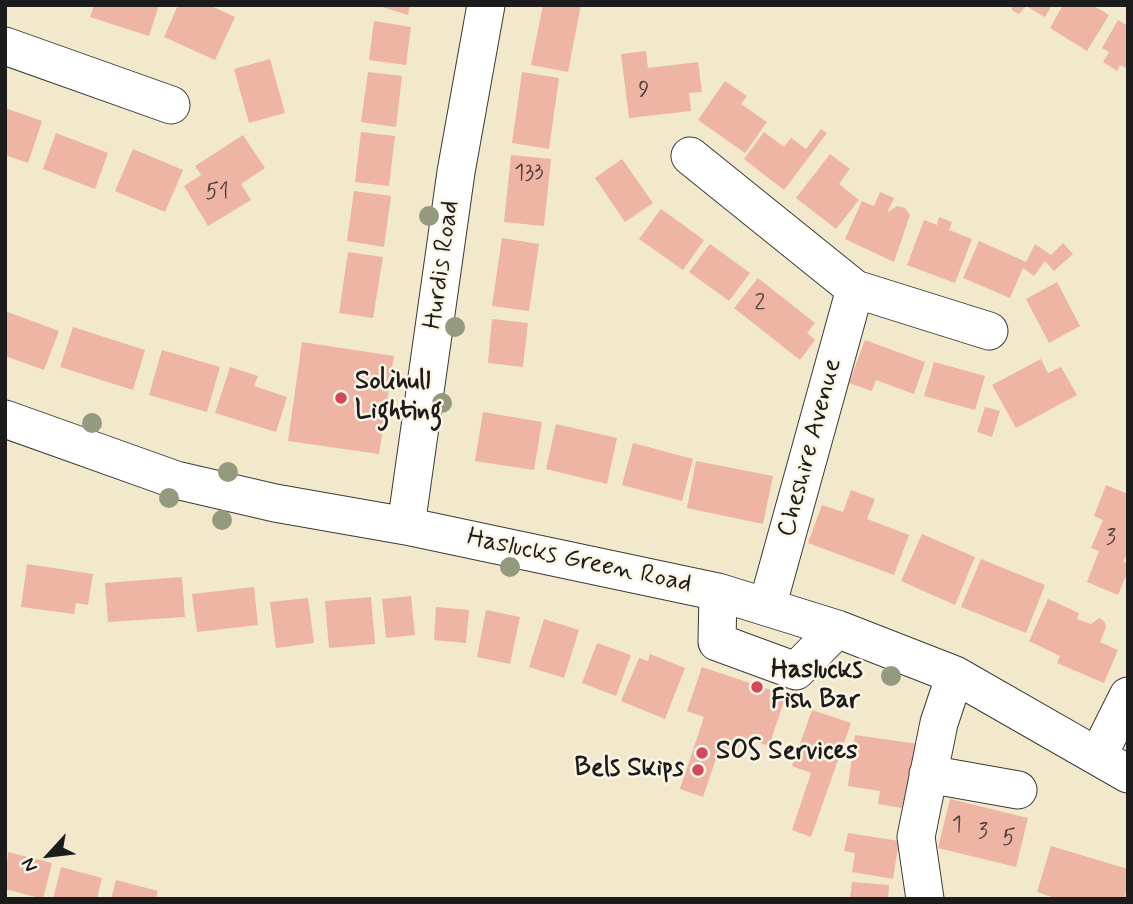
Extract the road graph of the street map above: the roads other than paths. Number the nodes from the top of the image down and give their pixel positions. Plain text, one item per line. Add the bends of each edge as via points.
1 (486, 5) edge
2 (5, 46) edge
3 (171, 105) dead end
4 (690, 156) dead end
5 (855, 289) junction
6 (989, 331) dead end
7 (5, 419) edge
8 (406, 526) junction
9 (718, 592) junction
10 (767, 607) junction
11 (837, 629) junction
12 (955, 675) junction
13 (1128, 696) edge
14 (1113, 765) edge
15 (928, 774) junction
16 (1018, 790) dead end
17 (925, 899) edge

1 - 8 street, Hurdis Road via 456,172
2 - 3 street
4 - 5 street
5 - 6 street
5 - 10 street, Cheshire Avenue
7 - 8 street, Haslucks Green Road via 176,480
8 - 9 street, Haslucks Green Road
9 - 10 street, Haslucks Green Road
9 - 11 street via 718,642 796,671
10 - 11 street, Haslucks Green Road
11 - 12 street, Haslucks Green Road
12 - 14 street, Haslucks Green Road
12 - 15 street
13 - 14 street
15 - 16 street
15 - 17 street via 916,837

